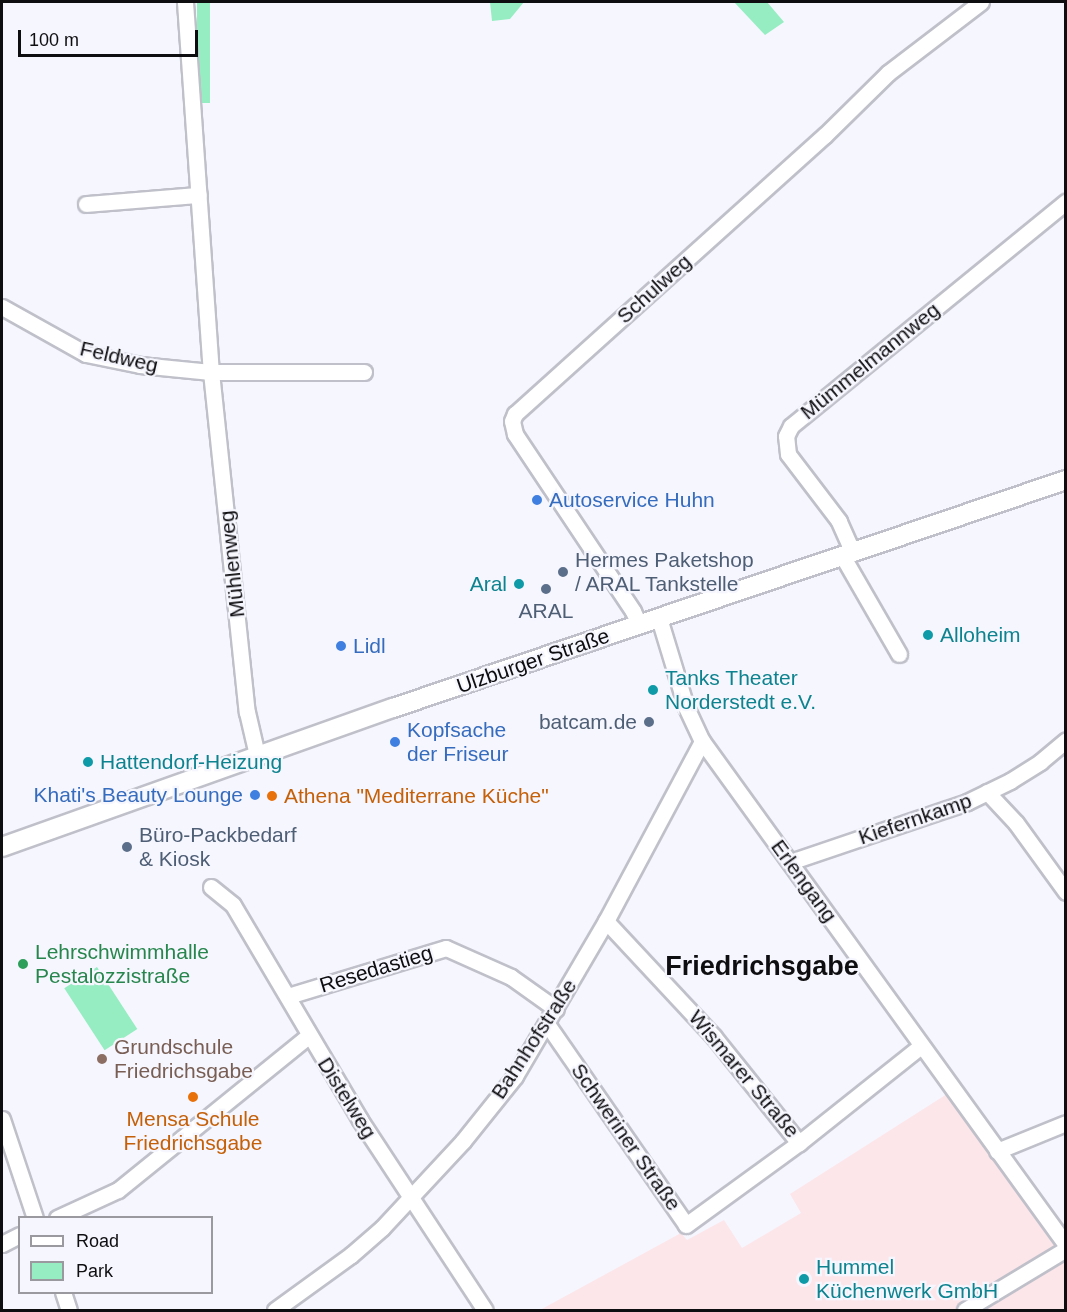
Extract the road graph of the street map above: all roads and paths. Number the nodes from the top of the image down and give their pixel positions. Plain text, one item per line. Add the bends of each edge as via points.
1 (185, 2) edge
2 (981, 2) edge
3 (199, 195) junction
4 (1065, 202) edge
5 (86, 204) dead end
6 (2, 307) edge
7 (212, 372) junction
8 (364, 372) dead end
9 (1065, 480) edge
10 (848, 555) junction
11 (659, 618) junction
12 (639, 624) junction
13 (899, 654) dead end
14 (1065, 740) edge
15 (702, 741) junction
16 (257, 755) junction
17 (987, 792) junction
18 (2, 847) edge
19 (790, 862) junction
20 (211, 887) dead end
21 (1065, 892) edge
22 (606, 921) junction
23 (288, 996) junction
24 (556, 1009) junction
25 (547, 1024) junction
26 (308, 1036) junction
27 (921, 1046) junction
28 (2, 1119) edge
29 (1065, 1123) edge
30 (799, 1143) junction
31 (997, 1151) junction
32 (411, 1197) junction
33 (34, 1216) edge
34 (61, 1216) edge
35 (18, 1237) edge
36 (2, 1244) edge
37 (1065, 1245) edge
38 (1065, 1249) edge
39 (63, 1294) edge
40 (69, 1311) edge
41 (275, 1311) edge
42 (485, 1311) edge
43 (965, 1311) edge

1 - 3 street, Mühlenweg
2 - 12 street, Schulweg via 888,73 824,136 515,414 515,434
3 - 5 street
3 - 7 street, Mühlenweg
4 - 10 street, Mümmelmannweg via 791,426 786,436 788,454 839,521
6 - 7 street, Feldweg via 86,354 140,365
7 - 8 street
7 - 16 street, Mühlenweg via 247,711
9 - 10 main road, Ulzburger Straße
10 - 11 main road, Ulzburger Straße
10 - 13 street, Mümmelmannweg
11 - 12 main road, Ulzburger Straße
11 - 15 street, Erlengang via 686,708
12 - 16 main road, Ulzburger Straße
14 - 17 street via 1040,762
15 - 19 street, Erlengang
15 - 22 street, Bahnhofstraße
16 - 18 main road, Ulzburger Straße
17 - 19 street, Kiefernkamp
17 - 21 street, Kiefernkamp via 1016,823
19 - 27 street, Erlengang
20 - 23 street, Distelweg via 233,905
22 - 24 street, Bahnhofstraße
22 - 30 street, Wismarer Straße via 714,1037
23 - 24 street, Resedastieg via 446,948 511,977
23 - 26 street, Distelweg
24 - 25 street, Bahnhofstraße
25 - 30 street, Schweriner Straße via 686,1225
25 - 32 street, Bahnhofstraße via 515,1076
26 - 32 street, Distelweg
26 - 34 street via 118,1190
27 - 30 street, Wismarer Straße
27 - 31 street, Erlengang
28 - 33 street
29 - 31 street
31 - 37 street, Erlengang
32 - 41 street, Bahnhofstraße via 354,1253
32 - 42 street, Distelweg
35 - 36 street
38 - 43 street
39 - 40 street

